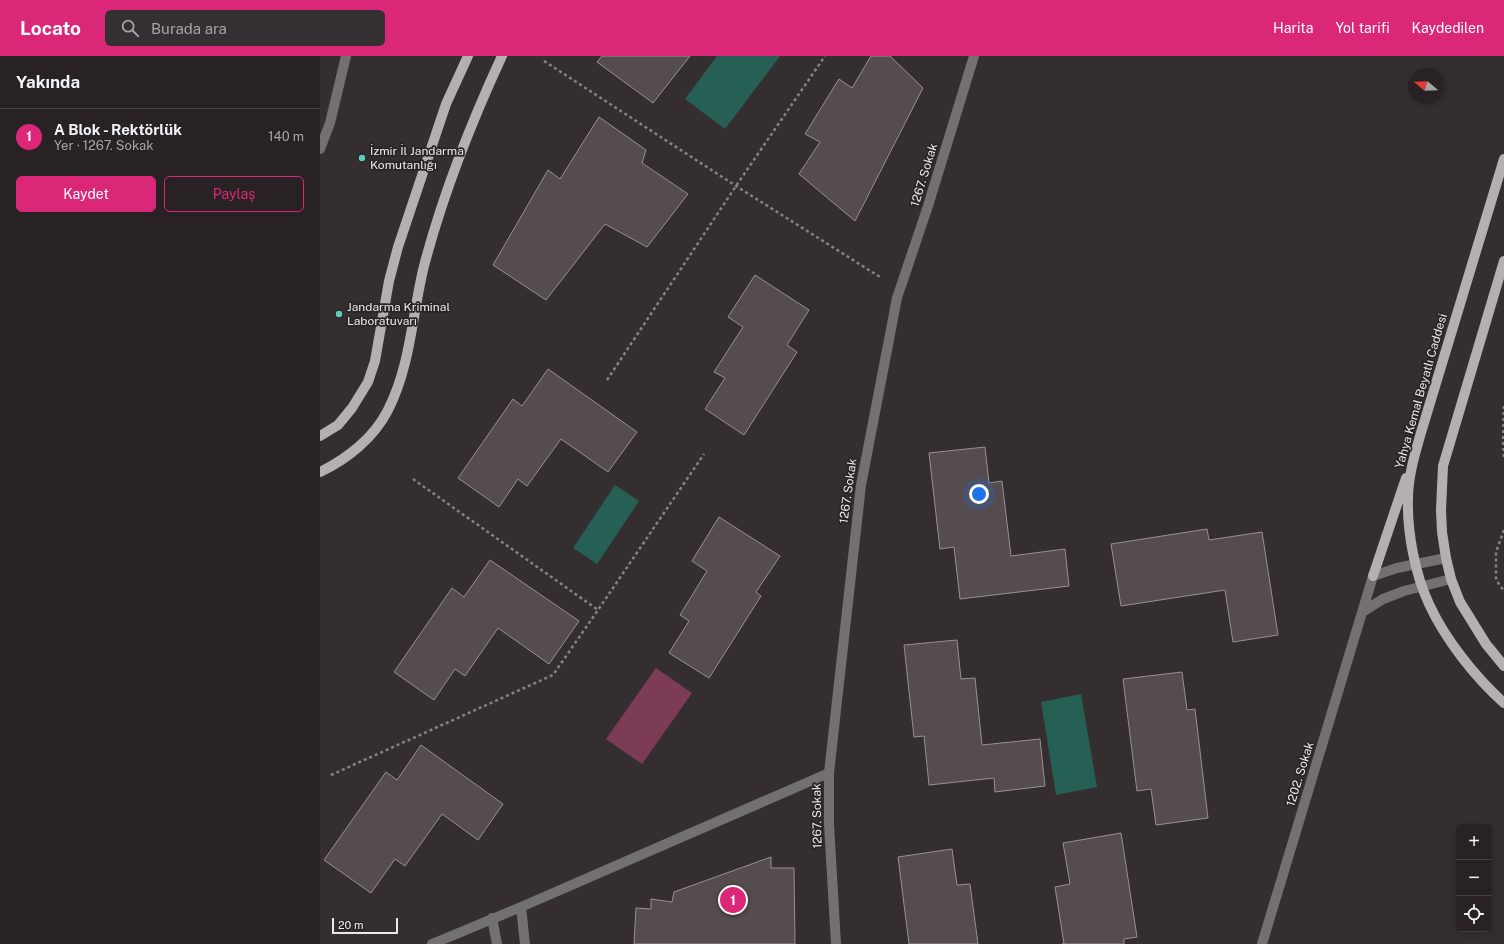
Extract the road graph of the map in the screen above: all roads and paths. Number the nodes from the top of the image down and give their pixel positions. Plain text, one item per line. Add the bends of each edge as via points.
1 (346, 56) edge
2 (468, 56) edge
3 (502, 56) edge
4 (825, 56) edge
5 (974, 56) edge
6 (544, 60) dead end
7 (320, 148) edge
8 (1504, 159) edge
9 (736, 186) junction
10 (1504, 261) edge
11 (880, 278) dead end
12 (607, 380) dead end
13 (1504, 406) edge
14 (320, 436) edge
15 (1420, 436) junction
16 (704, 454) dead end
17 (1504, 456) edge
18 (320, 472) edge
19 (413, 479) dead end
20 (1504, 530) edge
21 (1446, 558) junction
22 (1415, 564) junction
23 (1373, 576) junction
24 (1451, 579) junction
25 (1422, 588) junction
26 (1504, 591) edge
27 (598, 610) junction
28 (1364, 611) junction
29 (1504, 666) edge
30 (1504, 703) edge
31 (829, 773) junction
32 (331, 775) dead end
33 (521, 907) junction
34 (492, 918) junction
35 (432, 944) edge
36 (497, 944) edge
37 (525, 944) edge
38 (836, 944) edge
39 (1262, 944) edge

1 - 7 street via 330,123
2 - 14 main road via 446,104 398,247 389,281 375,361 368,382 338,425
3 - 18 main road via 489,82 445,198 424,267 406,360 388,411 357,449
4 - 9 path
5 - 31 street, 1267. Sokak via 897,298 861,485
6 - 9 path
8 - 15 main road, Yahya Kemal Beyatlı Caddesi
9 - 11 path
9 - 12 path
10 - 21 main road via 1442,466 1441,510
13 - 17 path
15 - 22 main road, Yahya Kemal Beyatlı Caddesi via 1412,466 1408,499
15 - 23 main road
16 - 27 path
19 - 27 path
20 - 26 path via 1496,552 1496,580
21 - 22 street
21 - 24 main road
22 - 23 street
22 - 25 main road, Yahya Kemal Beyatlı Caddesi
23 - 28 street, 1202. Sokak
24 - 25 street
24 - 29 main road via 1460,602 1472,622
25 - 28 street via 1383,599
25 - 30 main road, Yahya Kemal Beyatlı Caddesi via 1457,649
27 - 32 path via 553,675
28 - 39 street, 1202. Sokak
31 - 33 street
31 - 38 street, 1267. Sokak via 829,824
33 - 34 street
33 - 37 street
34 - 35 street
34 - 36 street

